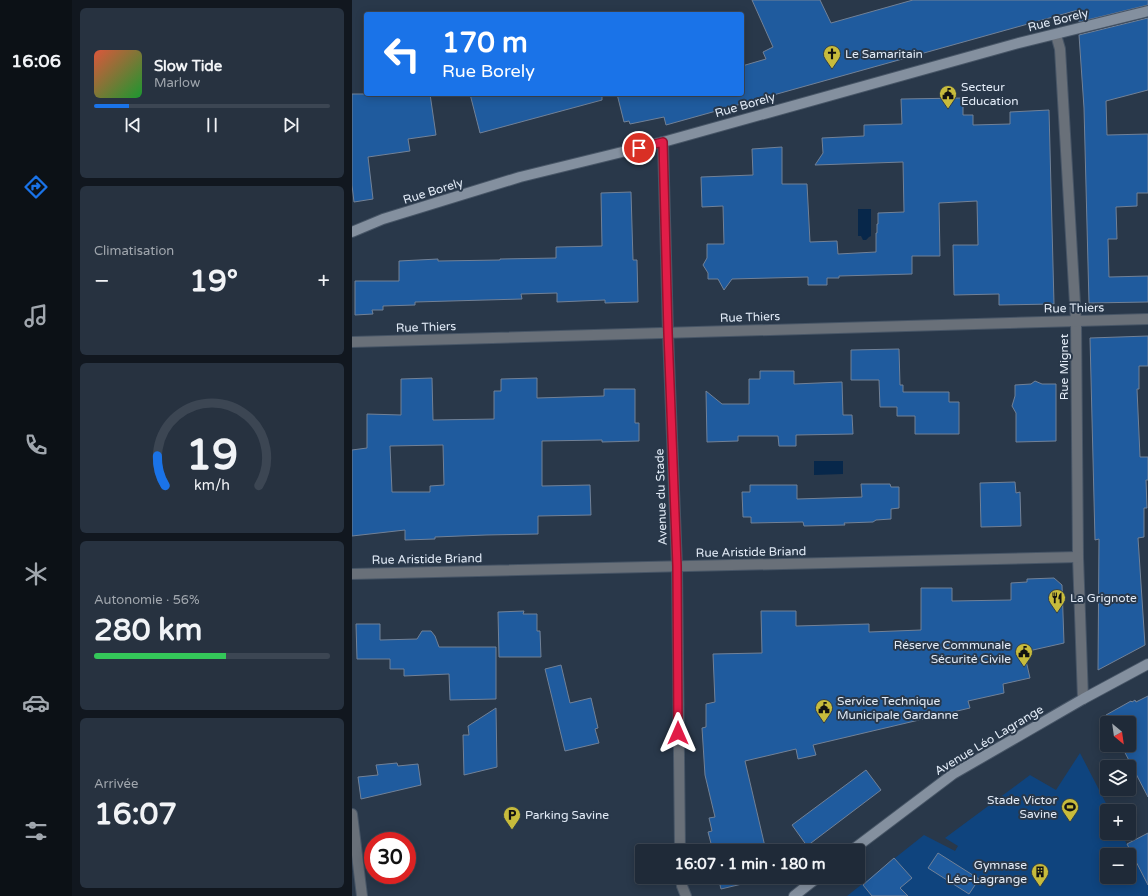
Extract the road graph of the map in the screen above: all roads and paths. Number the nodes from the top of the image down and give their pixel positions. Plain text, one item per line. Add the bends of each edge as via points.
1 (1148, 11) edge
2 (1056, 35) junction
3 (663, 142) junction
4 (352, 232) edge
5 (1148, 319) edge
6 (1076, 321) junction
7 (668, 333) junction
8 (352, 342) edge
9 (1078, 557) junction
10 (677, 566) junction
11 (352, 574) edge
12 (1148, 664) edge
13 (1083, 699) junction
14 (352, 814) edge
15 (680, 844) edge
16 (860, 844) edge
17 (682, 884) edge
18 (809, 884) edge
19 (362, 896) edge
20 (686, 896) edge
21 (794, 896) edge

1 - 2 main road, Rue Borely
2 - 3 main road, Rue Borely via 1015,44
2 - 6 street, Rue Mignet via 1060,49
3 - 4 main road, Rue Borely via 520,177 383,219
3 - 7 street, Avenue du Stade
5 - 6 street, Rue Thiers
6 - 7 street, Rue Thiers
6 - 9 street, Rue Mignet
7 - 8 street, Rue Thiers
7 - 10 street, Avenue du Stade
9 - 10 street, Rue Aristide Briand
9 - 13 street, Rue Mignet
10 - 11 street, Rue Aristide Briand
10 - 15 street, Avenue du Stade
12 - 13 main road, Avenue Léo Lagrange
13 - 16 main road, Avenue Léo Lagrange via 953,774
14 - 19 street
17 - 20 street
18 - 21 main road

